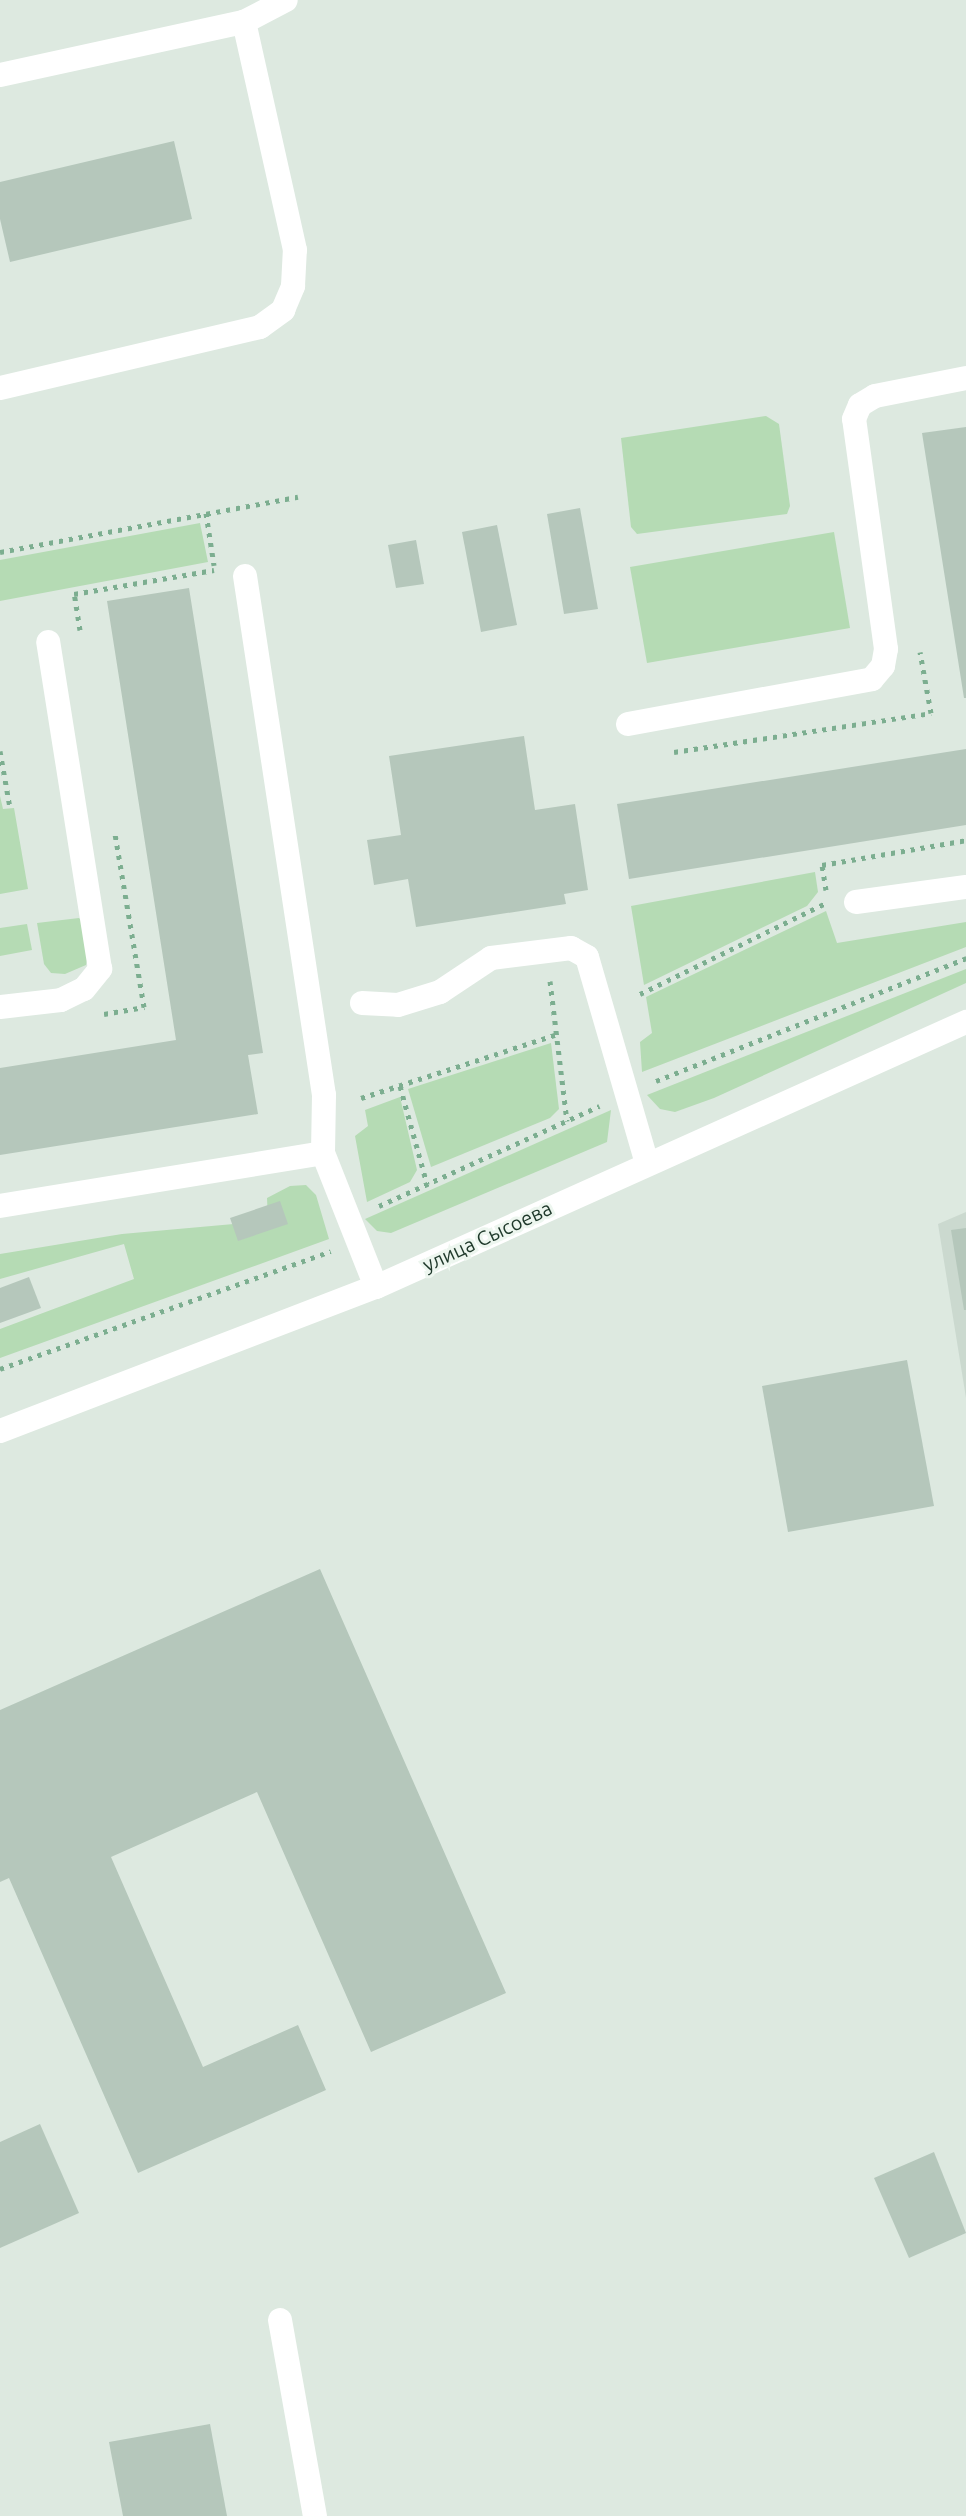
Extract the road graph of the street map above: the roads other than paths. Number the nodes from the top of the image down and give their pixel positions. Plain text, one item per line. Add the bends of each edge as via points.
1 (286, 0) edge
2 (244, 22) junction
3 (0, 75) edge
4 (966, 378) edge
5 (0, 388) edge
6 (235, 576) road end
7 (48, 642) dead end
8 (628, 724) dead end
9 (966, 887) edge
10 (856, 902) dead end
11 (362, 1003) dead end
12 (0, 1007) edge
13 (966, 1022) edge
14 (323, 1153) junction
15 (647, 1163) junction
16 (0, 1206) edge
17 (376, 1287) junction
18 (0, 1431) edge
19 (280, 2320) dead end
20 (315, 2516) edge

1 - 2 street
2 - 3 street
2 - 5 street via 295,250 293,286 283,310 260,327
4 - 8 street via 875,396 860,405 854,419 886,649 883,666 872,679
6 - 14 street via 324,1095
7 - 12 street via 100,969 84,989 61,1000
9 - 10 street
11 - 15 street via 398,1005 440,992 491,958 571,948 587,957
13 - 15 street, улица Сысоева
14 - 16 street
14 - 17 street
15 - 17 street, улица Сысоева
17 - 18 street, улица Сысоева
19 - 20 street

